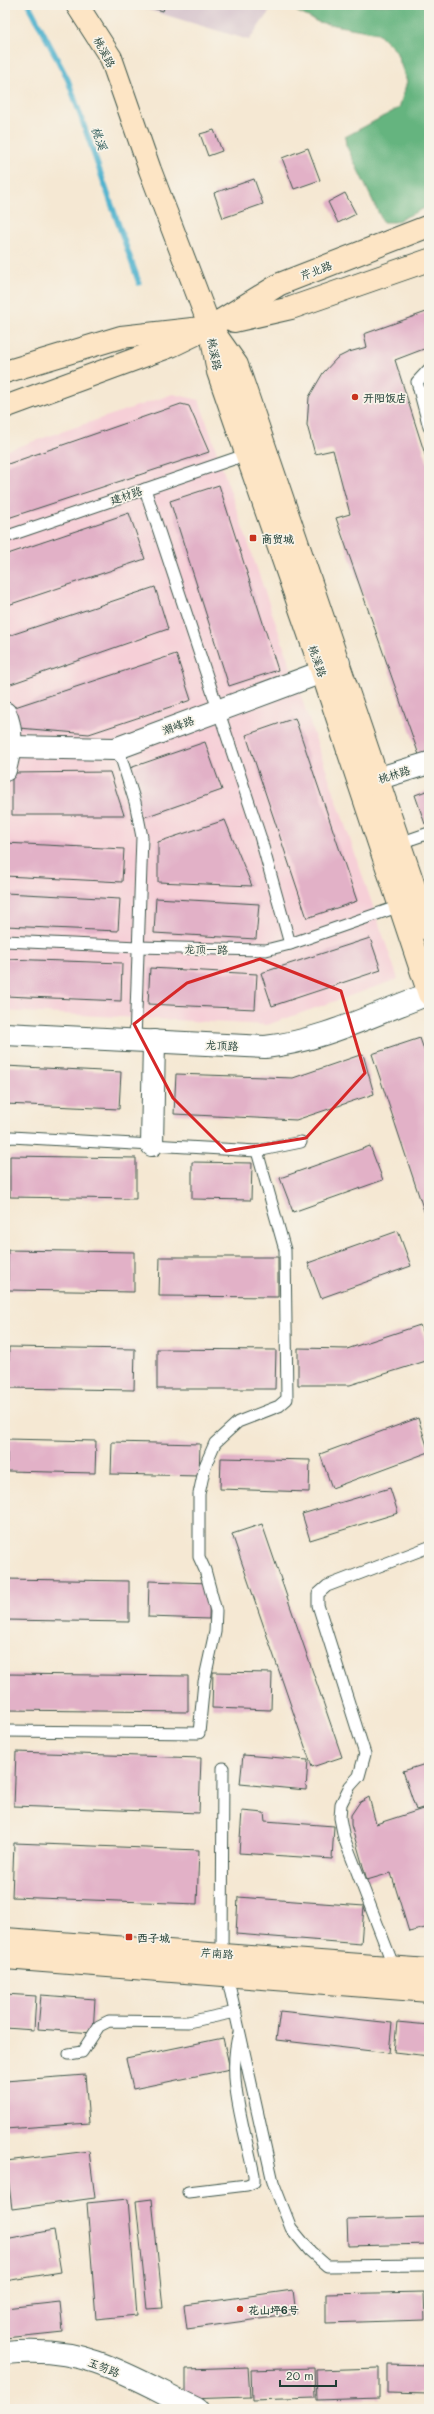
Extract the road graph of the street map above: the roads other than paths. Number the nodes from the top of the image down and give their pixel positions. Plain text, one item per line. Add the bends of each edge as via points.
1 (77, 5) edge
2 (429, 226) edge
3 (429, 260) edge
4 (210, 327) junction
5 (429, 369) edge
6 (5, 372) edge
7 (5, 407) edge
8 (429, 427) edge
9 (248, 454) junction
10 (145, 489) junction
11 (5, 536) edge
12 (330, 667) junction
13 (217, 711) junction
14 (5, 713) edge
15 (11, 747) junction
16 (118, 748) junction
17 (429, 763) edge
18 (5, 770) edge
19 (368, 782) junction
20 (429, 833) edge
21 (400, 843) junction
22 (400, 906) junction
23 (429, 930) edge
24 (5, 941) edge
25 (290, 944) junction
26 (138, 947) junction
27 (429, 994) edge
28 (5, 1034) edge
29 (145, 1041) junction
30 (5, 1139) edge
31 (301, 1142) dead end
32 (152, 1145) junction
33 (257, 1151) junction
34 (429, 1547) edge
35 (5, 1731) edge
36 (223, 1768) dead end
37 (5, 1939) edge
38 (222, 1954) junction
39 (5, 1958) edge
40 (394, 1968) junction
41 (429, 1970) edge
42 (227, 1975) junction
43 (403, 1989) junction
44 (429, 1991) edge
45 (236, 2012) junction
46 (240, 2030) junction
47 (69, 2054) dead end
48 (188, 2192) dead end
49 (429, 2265) edge
50 (5, 2353) edge
51 (197, 2409) edge

1 - 4 main road, 桃溪路 via 111,58 150,170
2 - 4 main road, 芹北路 via 280,284
3 - 4 main road, 芹北路 via 292,308
4 - 6 main road, 芹北路 via 121,337
4 - 7 main road, 芹北路 via 171,346
4 - 9 main road, 桃溪路 via 218,372
4 - 12 main road, 桃溪路 via 237,365
5 - 8 lane via 416,382
9 - 10 lane, 建材路
9 - 12 main road, 桃溪路
10 - 11 lane, 建材路
10 - 13 lane
12 - 13 street, 潮峰路
12 - 19 main road, 桃溪路
13 - 16 street, 潮峰路
13 - 25 lane via 260,836
14 - 15 street via 9,721
15 - 16 street, 潮峰路
15 - 18 street
16 - 26 lane via 135,802 142,837
17 - 19 street, 桃林路
19 - 21 main road, 桃溪路
19 - 22 main road, 桃溪路
20 - 21 lane
21 - 23 main road, 桃溪路
22 - 25 lane, 龙顶一路
22 - 27 main road, 桃溪路
24 - 26 lane, 龙顶一路
25 - 26 lane, 龙顶一路 via 266,950
26 - 29 lane
27 - 29 street, 龙顶路 via 327,1034 290,1044 265,1047
28 - 29 street, 龙顶路
29 - 32 street
30 - 32 lane via 11,1137
31 - 33 lane
32 - 33 lane
33 - 35 lane via 286,1250 287,1399 279,1406 238,1422 215,1443 205,1466 199,1494 199,1557 214,1604 216,1625 204,1682 199,1733
34 - 40 lane via 327,1586 318,1594 318,1605 365,1754 359,1776 350,1786 341,1804 340,1818 344,1838
36 - 38 lane
37 - 38 main road, 芹南路
38 - 40 main road, 芹南路
38 - 42 lane
39 - 42 main road
40 - 41 main road, 芹南路
40 - 43 lane
42 - 43 main road
42 - 45 lane
43 - 44 main road
45 - 46 lane
45 - 47 lane via 188,2022 109,2021 99,2026 82,2052
46 - 48 lane via 235,2047 236,2085 254,2182
46 - 49 lane via 273,2182 291,2228 310,2251 327,2266
50 - 51 street, 玉笏路 via 29,2351 96,2362

